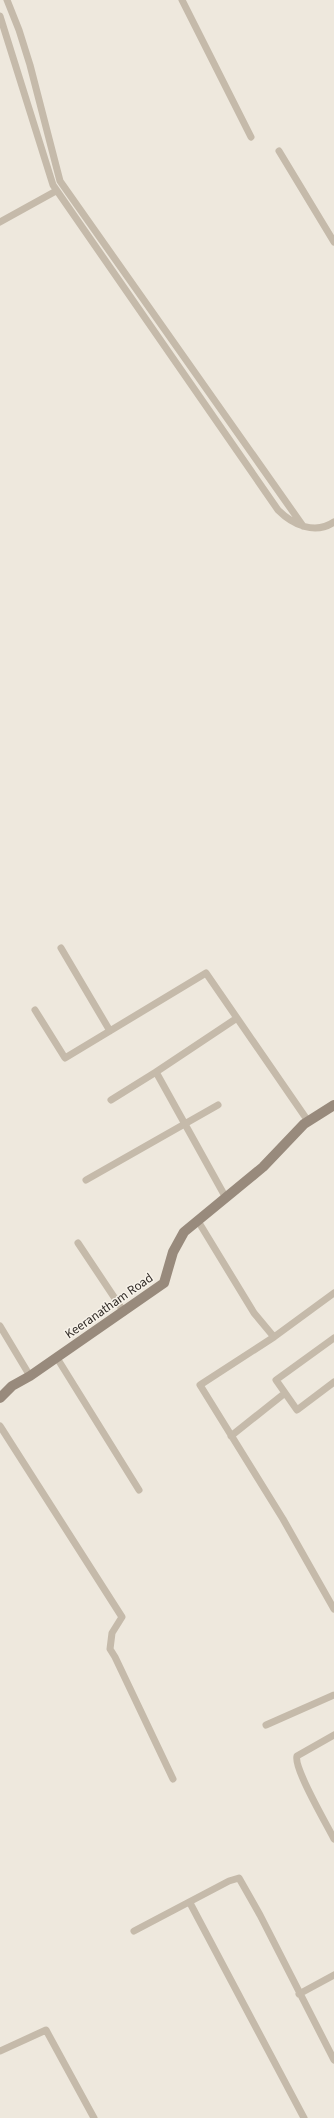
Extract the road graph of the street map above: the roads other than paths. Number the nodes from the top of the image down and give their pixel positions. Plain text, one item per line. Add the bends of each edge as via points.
1 (7, 0) edge
2 (182, 0) edge
3 (0, 16) edge
4 (251, 137) dead end
5 (279, 151) dead end
6 (56, 191) junction
7 (0, 222) edge
8 (334, 242) edge
9 (334, 522) edge
10 (303, 526) junction
11 (61, 948) dead end
12 (35, 1010) dead end
13 (237, 1018) junction
14 (110, 1031) junction
15 (156, 1072) junction
16 (111, 1100) dead end
17 (218, 1105) dead end
18 (334, 1105) edge
19 (308, 1121) junction
20 (185, 1125) junction
21 (86, 1180) dead end
22 (226, 1198) junction
23 (198, 1221) junction
24 (78, 1242) dead end
25 (334, 1293) edge
26 (124, 1312) junction
27 (0, 1326) edge
28 (274, 1337) junction
29 (334, 1338) edge
30 (57, 1358) junction
31 (30, 1376) junction
32 (334, 1382) edge
33 (285, 1393) junction
34 (0, 1398) edge
35 (0, 1426) edge
36 (231, 1436) junction
37 (139, 1490) dead end
38 (334, 1609) edge
39 (334, 1695) edge
40 (266, 1725) dead end
41 (334, 1735) edge
42 (173, 1779) dead end
43 (334, 1839) edge
44 (190, 1903) junction
45 (134, 1931) dead end
46 (334, 1975) edge
47 (299, 1994) junction
48 (0, 2051) edge
49 (334, 2060) edge
50 (94, 2118) edge
51 (304, 2118) edge

1 - 10 street via 25,51 60,181
2 - 4 street
3 - 6 street via 46,168
5 - 8 street
6 - 7 street
6 - 10 street via 278,510 288,519
9 - 10 street via 321,529
11 - 14 street
12 - 14 street via 65,1058
13 - 14 street via 206,973
13 - 15 street
13 - 19 street
15 - 16 street
15 - 20 street
17 - 20 street
18 - 19 street, Keeranatham Road
19 - 22 street, Keeranatham Road via 263,1168
20 - 21 street
20 - 22 street
22 - 23 street, Keeranatham Road
23 - 26 street, Keeranatham Road via 184,1232 173,1252 164,1283
23 - 28 street via 254,1313
24 - 26 street
25 - 28 street
26 - 30 street, Keeranatham Road
27 - 31 street
28 - 36 street via 200,1385
29 - 33 street via 276,1380
30 - 31 street, Keeranatham Road
30 - 37 street
31 - 34 street, Keeranatham Road via 12,1386
32 - 33 street via 297,1410
33 - 36 street
35 - 42 street via 122,1616 112,1633 110,1649
36 - 38 street
39 - 40 street
41 - 43 street via 296,1756 295,1760
44 - 45 street
44 - 47 street via 239,1878
44 - 51 street
46 - 47 street
47 - 49 street
48 - 50 street via 46,2030

